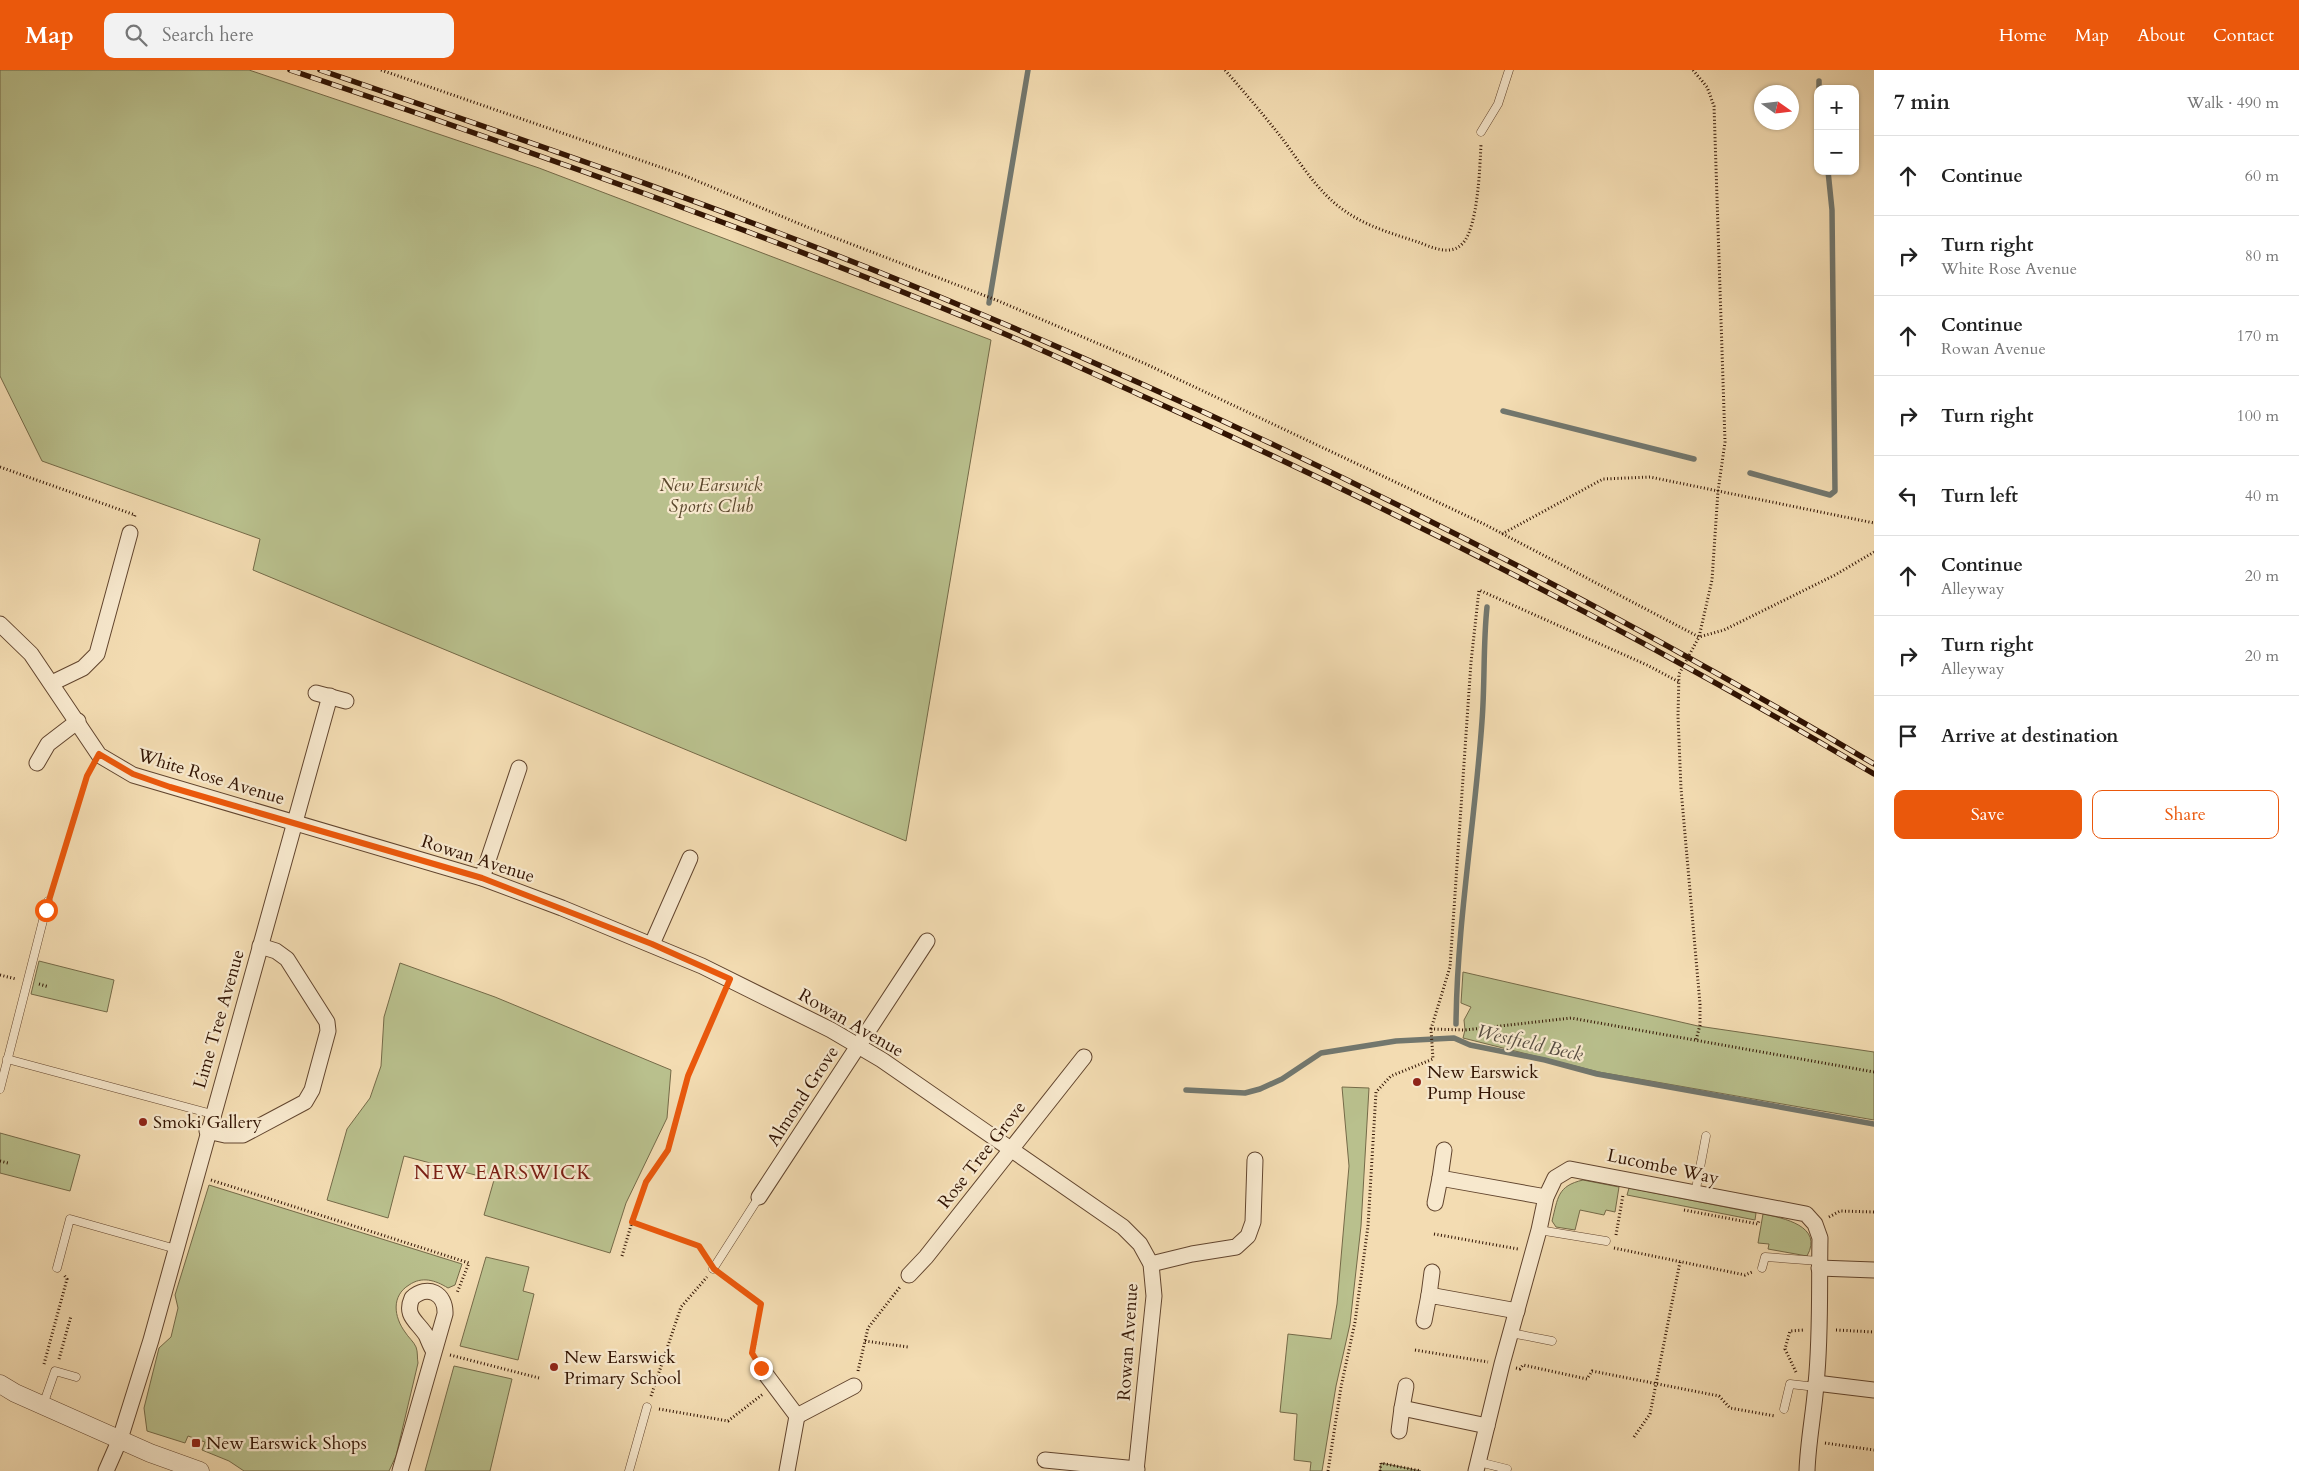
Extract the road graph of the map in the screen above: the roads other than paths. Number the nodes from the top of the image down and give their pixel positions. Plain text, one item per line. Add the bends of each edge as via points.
1 (1509, 70) edge
2 (1481, 132) road end
3 (130, 533) road end
4 (0, 624) edge
5 (52, 684) junction
6 (346, 701) dead end
7 (78, 722) junction
8 (37, 764) dead end
9 (519, 768) dead end
10 (294, 822) junction
11 (690, 858) dead end
12 (482, 878) junction
13 (48, 901) road end
14 (927, 941) dead end
15 (652, 944) junction
16 (260, 946) junction
17 (859, 1046) junction
18 (1084, 1057) dead end
19 (7, 1059) junction
20 (0, 1089) edge
21 (212, 1114) junction
22 (207, 1131) junction
23 (1706, 1136) dead end
24 (1010, 1149) junction
25 (1444, 1150) dead end
26 (1255, 1160) dead end
27 (1440, 1178) junction
28 (1695, 1194) junction
29 (759, 1197) joint
30 (1546, 1197) junction
31 (1435, 1203) dead end
32 (1539, 1230) junction
33 (1606, 1241) dead end
34 (176, 1249) junction
35 (1151, 1264) junction
36 (1819, 1265) junction
37 (56, 1268) road end
38 (1762, 1268) road end
39 (714, 1269) road end
40 (1874, 1270) edge
41 (1432, 1272) dead end
42 (909, 1275) road end
43 (1428, 1295) junction
44 (1517, 1311) junction
45 (1424, 1320) dead end
46 (1510, 1332) junction
47 (1552, 1341) dead end
48 (433, 1350) junction
49 (761, 1368) road end
50 (76, 1377) dead end
51 (0, 1384) edge
52 (1816, 1385) junction
53 (854, 1386) road end
54 (1406, 1386) dead end
55 (1874, 1390) edge
56 (43, 1405) junction
57 (647, 1407) road end
58 (1402, 1408) junction
59 (1784, 1409) dead end
60 (797, 1416) junction
61 (1487, 1426) junction
62 (1399, 1431) dead end
63 (120, 1439) junction
64 (1045, 1460) dead end
65 (1478, 1466) edge
66 (1508, 1469) dead end
67 (1137, 1470) edge
68 (106, 1471) edge
69 (200, 1471) edge
70 (400, 1471) edge
71 (629, 1471) edge
72 (787, 1471) edge
73 (1807, 1471) edge

1 - 2 lane via 1498,104
3 - 5 street via 97,654 84,668
4 - 5 street, White Rose Avenue via 31,654
5 - 7 street, White Rose Avenue
6 - 10 street, Lime Tree Avenue via 323,695
7 - 8 street via 48,744
7 - 10 street, White Rose Avenue via 99,754 133,774
9 - 12 street
10 - 12 street, Rowan Avenue
10 - 16 street, Lime Tree Avenue
11 - 15 street
12 - 15 street, Rowan Avenue
13 - 19 lane
14 - 17 street, Almond Grove
15 - 17 street, Rowan Avenue via 730,979
16 - 21 street, Lime Tree Avenue
16 - 22 street via 276,951 287,960 327,1022 328,1031 312,1090 305,1102 243,1135
17 - 24 street, Rowan Avenue
17 - 29 street, Almond Grove
18 - 24 street, Rose Tree Grove
19 - 20 lane
19 - 21 lane
21 - 22 street, Lime Tree Avenue
22 - 34 street, Lime Tree Avenue
23 - 28 lane
24 - 35 street, Rowan Avenue via 1123,1227 1140,1244
24 - 42 street, Rose Tree Grove
25 - 27 street
26 - 35 street via 1253,1222 1248,1236 1236,1247
27 - 30 street
27 - 31 street
28 - 30 street, Lucombe Way via 1570,1169 1555,1178
28 - 36 street, Lucombe Way via 1806,1214 1815,1224 1820,1238
29 - 39 lane
30 - 32 street, Lucombe Way
32 - 33 lane
32 - 44 street, Lucombe Way
34 - 37 lane via 70,1219
34 - 63 street, Lime Tree Avenue
35 - 67 street, Rowan Avenue via 1154,1296
36 - 38 lane via 1765,1256
36 - 40 street
36 - 52 street
41 - 43 street
43 - 44 street
43 - 45 street
44 - 46 street, Lucombe Way
46 - 47 lane
46 - 61 street, Lucombe Way
48 - 48 street via 426,1335 410,1317 409,1304 417,1294 429,1291 440,1296 445,1307
48 - 70 street
49 - 60 street
50 - 56 lane via 55,1371
51 - 56 street
52 - 55 street
52 - 59 lane via 1790,1384
52 - 73 street
53 - 60 street
54 - 58 street
56 - 63 street
57 - 71 lane via 633,1445
58 - 61 street
58 - 62 street
60 - 72 street
61 - 65 street, Lucombe Way
63 - 68 street, Lime Tree Avenue
63 - 69 street
64 - 67 street, Rowan Avenue
65 - 66 lane

